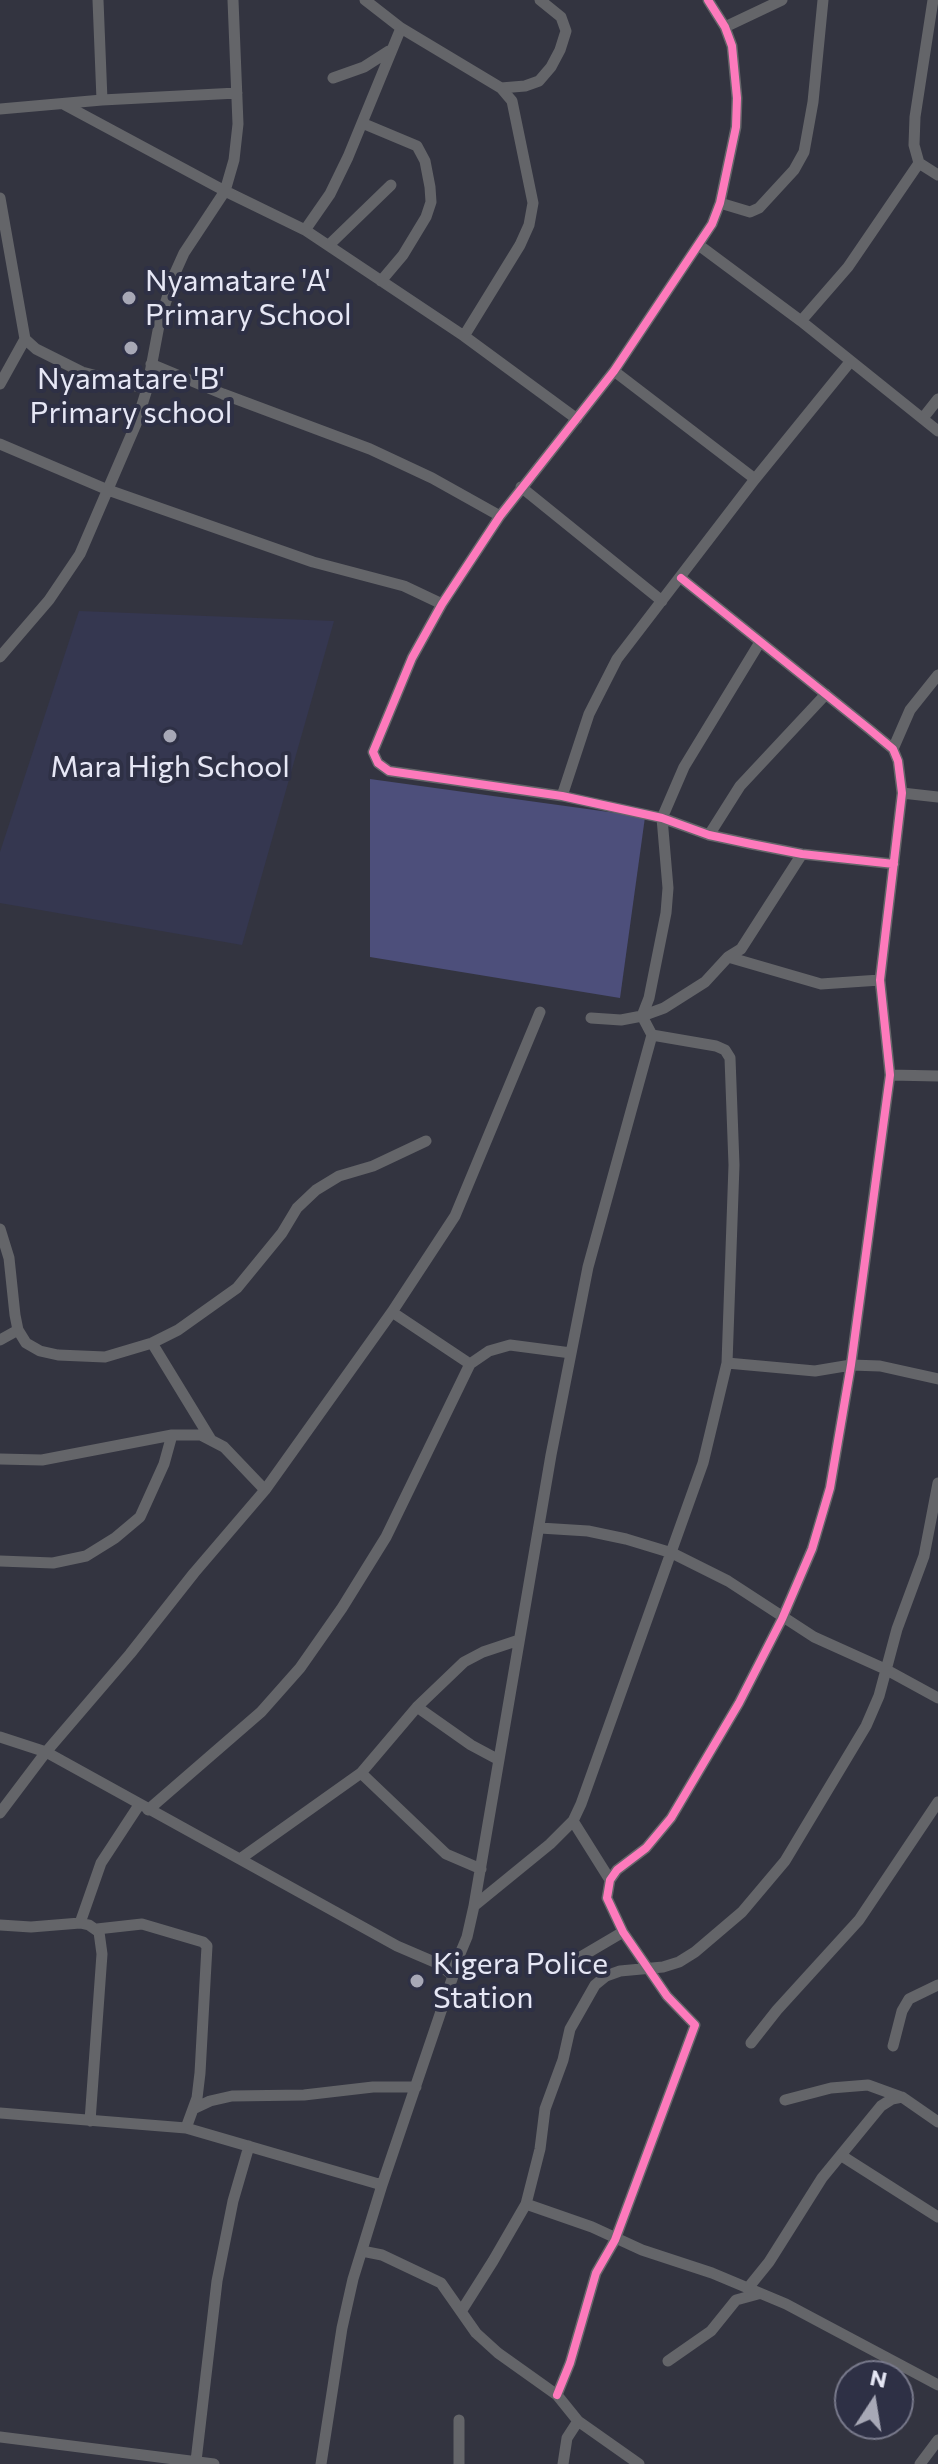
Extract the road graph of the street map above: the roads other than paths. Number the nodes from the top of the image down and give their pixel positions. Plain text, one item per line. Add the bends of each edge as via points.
1 (98, 0) edge
2 (233, 0) edge
3 (365, 0) edge
4 (540, 0) edge
5 (708, 0) edge
6 (782, 0) edge
7 (823, 0) edge
8 (933, 0) edge
9 (725, 27) junction
10 (401, 28) junction
11 (390, 50) junction
12 (333, 78) dead end
13 (501, 88) junction
14 (237, 93) junction
15 (102, 100) junction
16 (65, 105) junction
17 (0, 109) edge
18 (362, 123) junction
19 (919, 163) junction
20 (938, 175) edge
21 (391, 185) dead end
22 (225, 191) junction
23 (0, 198) edge
24 (720, 203) junction
25 (1, 213) edge
26 (305, 230) junction
27 (329, 245) junction
28 (700, 246) junction
29 (381, 281) junction
30 (801, 321) junction
31 (464, 336) junction
32 (25, 339) junction
33 (850, 362) junction
34 (151, 364) junction
35 (614, 371) junction
36 (0, 384) edge
37 (147, 389) junction
38 (938, 399) edge
39 (923, 418) junction
40 (577, 419) junction
41 (938, 431) edge
42 (0, 444) edge
43 (755, 479) junction
44 (521, 487) junction
45 (108, 490) junction
46 (500, 516) junction
47 (681, 578) junction
48 (662, 601) junction
49 (442, 604) junction
50 (760, 642) junction
51 (0, 657) edge
52 (938, 675) edge
53 (826, 694) junction
54 (893, 749) junction
55 (902, 793) junction
56 (562, 796) junction
57 (938, 797) edge
58 (662, 818) junction
59 (709, 835) junction
60 (802, 854) junction
61 (894, 864) junction
62 (728, 957) junction
63 (880, 980) junction
64 (540, 1012) dead end
65 (642, 1016) junction
66 (591, 1018) dead end
67 (652, 1035) junction
68 (890, 1075) junction
69 (938, 1076) edge
70 (426, 1141) dead end
71 (0, 1229) edge
72 (0, 1308) edge
73 (392, 1312) junction
74 (15, 1315) junction
75 (18, 1330) junction
76 (0, 1340) edge
77 (152, 1343) junction
78 (571, 1353) junction
79 (727, 1363) junction
80 (470, 1364) junction
81 (851, 1365) junction
82 (938, 1379) edge
83 (172, 1435) junction
84 (210, 1438) junction
85 (0, 1459) edge
86 (938, 1483) edge
87 (265, 1490) junction
88 (540, 1528) junction
89 (672, 1553) junction
90 (0, 1561) edge
91 (782, 1619) junction
92 (519, 1640) junction
93 (885, 1669) junction
94 (938, 1698) edge
95 (417, 1707) junction
96 (0, 1737) edge
97 (46, 1752) junction
98 (499, 1760) junction
99 (361, 1773) junction
100 (938, 1802) edge
101 (144, 1808) junction
102 (0, 1813) edge
103 (573, 1821) junction
104 (240, 1859) junction
105 (481, 1869) junction
106 (610, 1880) junction
107 (474, 1906) junction
108 (80, 1923) junction
109 (0, 1925) edge
110 (97, 1929) junction
111 (623, 1932) junction
112 (572, 1962) dead end
113 (647, 1969) junction
114 (452, 1973) junction
115 (938, 1985) edge
116 (751, 2043) dead end
117 (893, 2046) dead end
118 (416, 2087) junction
119 (902, 2097) junction
120 (785, 2100) dead end
121 (193, 2109) junction
122 (0, 2113) edge
123 (90, 2121) junction
124 (938, 2122) edge
125 (186, 2128) junction
126 (249, 2146) junction
127 (842, 2156) junction
128 (382, 2185) junction
129 (526, 2204) junction
130 (938, 2217) edge
131 (615, 2240) junction
132 (362, 2251) junction
133 (748, 2288) junction
134 (760, 2294) junction
135 (462, 2310) junction
136 (668, 2361) dead end
137 (938, 2385) edge
138 (557, 2395) junction
139 (459, 2420) dead end
140 (578, 2421) junction
141 (0, 2437) edge
142 (938, 2440) edge
143 (189, 2461) edge
144 (214, 2464) edge
145 (321, 2464) edge
146 (459, 2464) edge
147 (563, 2464) edge
148 (639, 2464) edge
149 (920, 2464) edge

1 - 15 street
2 - 14 street
3 - 10 street
4 - 13 street via 561,17 566,31 560,50 539,81
5 - 9 street
6 - 9 street
7 - 24 street via 804,152 759,208 750,212
8 - 19 street via 915,117
9 - 24 street via 736,72 736,127
10 - 11 street
10 - 13 street
11 - 12 street
11 - 18 street
13 - 31 street via 512,101 533,203 520,245
14 - 15 street
14 - 22 street via 234,160
15 - 16 street
16 - 17 street
16 - 22 street
18 - 26 street via 330,194
18 - 29 street via 417,146 430,187 426,217
19 - 20 street
19 - 30 street via 848,267
21 - 27 street
22 - 26 street
22 - 34 street via 175,273
23 - 25 street
24 - 28 street
25 - 32 street
26 - 27 street
27 - 29 street
28 - 30 street
28 - 35 street
29 - 31 street
30 - 33 street
31 - 40 street
32 - 36 street
32 - 37 street via 82,372
33 - 39 street
33 - 43 street
34 - 37 street
34 - 46 street via 370,449
35 - 40 street
35 - 43 street
37 - 45 street
38 - 39 street
39 - 41 street
40 - 44 street
42 - 45 street
43 - 47 street
44 - 46 street
44 - 48 street
45 - 49 street via 313,562 404,586
45 - 51 street via 80,554
46 - 49 street
47 - 48 street
47 - 50 street
48 - 56 street via 602,686
49 - 56 street via 387,714 373,752 378,763 409,775
50 - 53 street
50 - 58 street via 684,767
52 - 54 street via 910,710
53 - 54 street
53 - 59 street via 740,786
54 - 55 street via 902,772
55 - 57 street
55 - 61 street
56 - 58 street
58 - 59 street
58 - 65 street via 666,913
59 - 60 street
60 - 61 street
60 - 62 street via 741,949
61 - 63 street
62 - 63 street via 821,984
62 - 65 street via 705,982
63 - 68 street
64 - 73 street via 455,1216
65 - 66 street
65 - 67 street
67 - 78 street via 588,1267
67 - 79 street via 716,1046 730,1058 734,1165
68 - 69 street
68 - 81 street
70 - 77 street via 316,1190 237,1288
71 - 74 street via 11,1267
72 - 74 street
73 - 80 street
73 - 87 street
74 - 75 street
75 - 76 street
75 - 77 street via 26,1343 58,1355 105,1357
77 - 84 street
78 - 80 street via 510,1345
78 - 88 street
79 - 81 street via 815,1371
79 - 89 street via 703,1463
80 - 101 street via 386,1537 300,1668 261,1712
81 - 82 street via 902,1369
81 - 91 street via 830,1488 812,1549
83 - 84 street
83 - 85 street via 42,1460
83 - 90 street via 140,1517 115,1538 86,1556 53,1563
84 - 87 street
86 - 93 street via 924,1556
87 - 97 street
88 - 89 street via 588,1531
88 - 92 street
89 - 91 street via 728,1581
89 - 103 street
91 - 93 street
91 - 106 street via 671,1818
92 - 95 street via 464,1662
92 - 98 street
93 - 94 street
93 - 113 street via 866,1726 772,1879 695,1952 679,1962
95 - 98 street
95 - 99 street
96 - 97 street
97 - 101 street
97 - 102 street
98 - 105 street
99 - 104 street
99 - 105 street via 446,1854
100 - 116 street via 859,1920
101 - 104 street
101 - 108 street via 101,1863
103 - 106 street
103 - 107 street
104 - 114 street
105 - 107 street
106 - 111 street via 607,1898
107 - 114 street
108 - 109 street
108 - 110 street
110 - 121 street via 142,1924 206,1944 202,2057
110 - 123 street via 102,1954
111 - 112 street
111 - 113 street
113 - 129 street via 606,1976 595,1985 570,2029 545,2109
113 - 131 street via 695,2025
114 - 118 street
115 - 117 street via 909,1999
118 - 121 street via 232,2096
118 - 128 street
119 - 120 street via 868,2085
119 - 124 street
119 - 127 street via 881,2106
121 - 125 street
122 - 123 street
123 - 125 street
125 - 126 street
126 - 128 street
126 - 143 street via 217,2281
127 - 130 street
127 - 133 street
128 - 132 street
129 - 131 street
129 - 135 street
131 - 133 street
131 - 138 street via 596,2273
132 - 135 street via 441,2283
132 - 145 street via 342,2328
133 - 134 street
134 - 136 street via 736,2300 711,2331
134 - 137 street
135 - 138 street via 476,2333 498,2353
138 - 140 street
139 - 146 street
140 - 147 street via 567,2438
140 - 148 street
141 - 143 street
142 - 149 street
143 - 144 street

